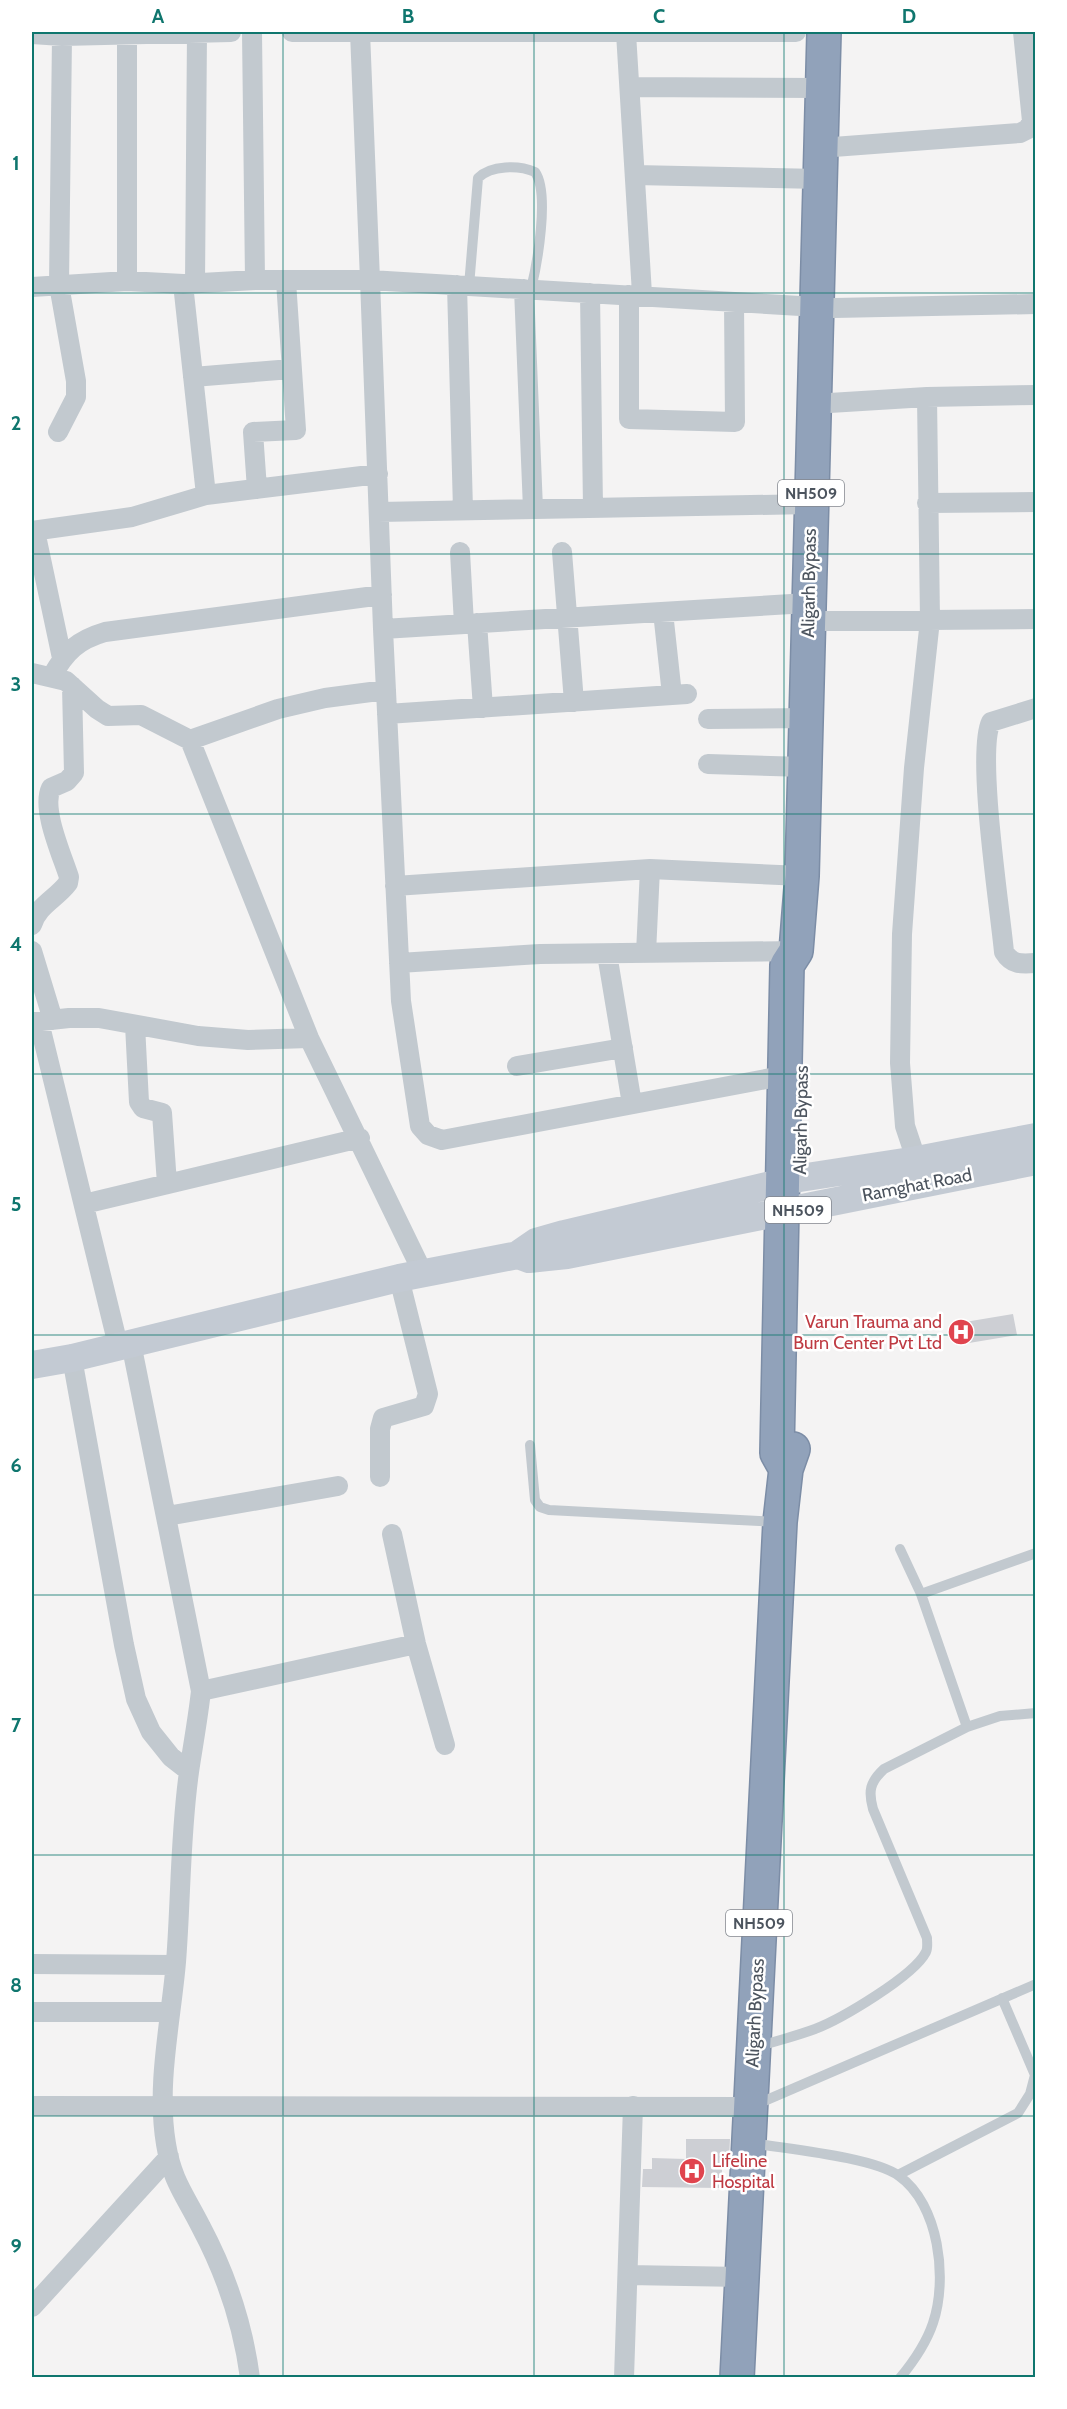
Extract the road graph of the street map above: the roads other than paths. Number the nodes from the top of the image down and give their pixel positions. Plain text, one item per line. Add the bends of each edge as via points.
1 (198, 32) edge
2 (231, 32) edge
3 (252, 32) edge
4 (292, 32) edge
5 (360, 32) edge
6 (796, 32) edge
7 (824, 32) edge
8 (1023, 32) edge
9 (626, 33) edge
10 (32, 34) edge
11 (127, 34) junction
12 (62, 36) junction
13 (1032, 86) edge
14 (630, 87) junction
15 (822, 87) junction
16 (819, 164) junction
17 (635, 175) junction
18 (255, 280) junction
19 (370, 280) junction
20 (127, 281) junction
21 (285, 281) junction
22 (189, 284) junction
23 (59, 285) junction
24 (463, 286) junction
25 (32, 287) edge
26 (527, 289) junction
27 (590, 293) junction
28 (636, 295) junction
29 (734, 302) junction
30 (1035, 304) edge
31 (832, 307) junction
32 (291, 369) junction
33 (193, 377) junction
34 (1035, 395) edge
35 (927, 397) junction
36 (829, 404) junction
37 (58, 432) dead end
38 (378, 474) junction
39 (257, 489) junction
40 (206, 495) junction
41 (927, 502) junction
42 (1035, 502) edge
43 (810, 504) junction
44 (593, 508) junction
45 (533, 509) junction
46 (463, 510) junction
47 (379, 512) junction
48 (33, 531) edge
49 (460, 552) dead end
50 (562, 552) dead end
51 (382, 595) junction
52 (663, 612) junction
53 (822, 617) junction
54 (568, 618) junction
55 (1035, 619) edge
56 (930, 620) junction
57 (470, 624) junction
58 (383, 629) junction
59 (62, 658) junction
60 (32, 674) edge
61 (52, 676) junction
62 (72, 686) junction
63 (386, 690) junction
64 (574, 702) junction
65 (483, 708) junction
66 (1035, 708) edge
67 (387, 714) junction
68 (806, 718) junction
69 (708, 719) dead end
70 (190, 740) junction
71 (708, 764) dead end
72 (805, 767) junction
73 (650, 869) junction
74 (802, 876) junction
75 (395, 886) junction
76 (32, 925) edge
77 (32, 951) edge
78 (646, 953) junction
79 (796, 953) junction
80 (607, 954) junction
81 (399, 963) junction
82 (1035, 963) edge
83 (41, 1021) edge
84 (135, 1025) junction
85 (309, 1038) junction
86 (622, 1048) junction
87 (517, 1066) dead end
88 (787, 1075) junction
89 (632, 1104) junction
90 (1035, 1137) edge
91 (360, 1138) junction
92 (1035, 1161) edge
93 (921, 1172) junction
94 (167, 1184) junction
95 (790, 1195) junction
96 (84, 1204) junction
97 (411, 1276) junction
98 (124, 1344) junction
99 (72, 1358) junction
100 (32, 1365) edge
101 (530, 1445) dead end
102 (380, 1477) dead end
103 (338, 1486) dead end
104 (167, 1516) junction
105 (780, 1522) junction
106 (392, 1534) dead end
107 (900, 1550) dead end
108 (1035, 1553) edge
109 (921, 1594) junction
110 (416, 1644) junction
111 (201, 1691) junction
112 (1035, 1713) edge
113 (967, 1727) junction
114 (444, 1745) dead end
115 (189, 1771) junction
116 (32, 1964) edge
117 (175, 1965) junction
118 (1035, 1984) edge
119 (1002, 1998) junction
120 (32, 2012) edge
121 (169, 2012) junction
122 (753, 2048) junction
123 (32, 2106) edge
124 (633, 2106) junction
125 (750, 2107) junction
126 (164, 2108) junction
127 (748, 2142) junction
128 (169, 2157) junction
129 (898, 2175) junction
130 (628, 2276) junction
131 (742, 2277) junction
132 (32, 2307) edge
133 (250, 2378) edge
134 (624, 2378) edge
135 (737, 2378) edge
136 (900, 2378) edge

1 - 2 street
1 - 11 street
1 - 22 street
3 - 18 street
4 - 5 street
5 - 9 street
5 - 19 street
6 - 9 street
7 - 15 highway, Aligarh Bypass / NH509
8 - 13 street
9 - 14 street
10 - 12 street
11 - 12 street
11 - 20 street
12 - 23 street
13 - 16 street via 1032,121 1020,133
14 - 15 street
14 - 17 street
15 - 16 highway, Aligarh Bypass / NH509
16 - 17 street
16 - 31 highway, Aligarh Bypass / NH509
17 - 28 street
18 - 21 street
18 - 22 street
19 - 21 street
19 - 24 street
19 - 38 street
20 - 22 street
20 - 23 street
21 - 32 street
22 - 33 street
23 - 25 street
23 - 37 street via 76,398
24 - 26 street
24 - 26 lane via 478,178 492,168 528,169 535,172 541,186 539,253
24 - 46 street
26 - 27 street
26 - 45 street
27 - 28 street
27 - 44 street
28 - 29 street
28 - 29 street via 629,419 735,422
29 - 31 street
30 - 31 street
31 - 36 highway, Aligarh Bypass / NH509
32 - 33 street
32 - 39 street via 296,430 253,432
33 - 40 street
34 - 35 street
35 - 36 street
35 - 41 street
36 - 43 highway, Aligarh Bypass / NH509
38 - 39 street
38 - 47 street
39 - 40 street
40 - 48 street via 132,517
41 - 42 street
41 - 56 street
43 - 44 street
43 - 53 highway, Aligarh Bypass / NH509
44 - 45 street
45 - 46 street
46 - 47 street
47 - 51 street
48 - 59 street
49 - 57 street
50 - 54 street
51 - 58 street
51 - 59 street via 105,632 72,646
52 - 53 street
52 - 54 street
52 - 64 street via 679,695
53 - 56 street
53 - 68 highway, Aligarh Bypass / NH509
54 - 57 street
54 - 64 street
55 - 56 street
56 - 93 street via 902,934 900,1063 905,1126
57 - 58 street
57 - 65 street
58 - 63 street
59 - 61 street
60 - 61 street
61 - 62 street
62 - 70 street via 108,716 141,715
62 - 76 street via 74,773 48,794 69,877 64,889 34,916
63 - 67 street
63 - 70 street via 278,709
64 - 65 street
65 - 67 street
66 - 82 street via 991,722 986,740 1004,952 1010,961
67 - 75 street
68 - 69 street
68 - 72 highway, Aligarh Bypass / NH509
70 - 85 street
71 - 72 street
72 - 74 highway, Aligarh Bypass / NH509
73 - 74 street
73 - 75 street
73 - 78 street
74 - 79 highway, Aligarh Bypass / NH509
75 - 81 street
77 - 83 street
78 - 79 street
78 - 80 street
79 - 88 highway, Aligarh Bypass / NH509 via 788,965
79 - 95 highway, Aligarh Bypass / NH509 via 807,964
80 - 81 street
80 - 86 street
81 - 89 street via 420,1126 428,1135 442,1140
83 - 84 street via 99,1018
83 - 96 street
84 - 85 street via 248,1040
84 - 94 street via 139,1102 143,1108 162,1113
85 - 91 street
86 - 87 street
86 - 89 street
88 - 89 street
88 - 95 highway, Aligarh Bypass / NH509
90 - 93 main road, Ramghat Road
91 - 94 street
91 - 97 street
92 - 93 main road, Ramghat Road
93 - 95 main road, Ramghat Road
94 - 96 street
95 - 97 main road, Ramghat Road via 567,1255 529,1259 518,1255
95 - 105 highway, Aligarh Bypass / NH509 via 777,1453 786,1469
96 - 98 street
97 - 98 main road, Ramghat Road
97 - 102 street via 428,1394 424,1406 383,1418
98 - 99 main road, Ramghat Road
98 - 104 street
99 - 100 main road, Ramghat Road
99 - 115 street via 136,1699 151,1732 171,1757
101 - 105 lane via 535,1500 549,1510
103 - 104 street
104 - 111 street
105 - 122 highway, Aligarh Bypass / NH509
106 - 110 street
107 - 109 lane
108 - 109 lane
109 - 113 lane
110 - 111 street
110 - 114 street
111 - 115 street
112 - 113 lane via 1000,1716
113 - 122 lane via 884,1769 874,1778 869,1792 927,1938 927,1950 889,1986 847,2013 815,2029
115 - 117 street
116 - 117 street
117 - 121 street
118 - 119 lane
119 - 125 lane
119 - 129 lane via 1035,2075 1030,2094 1018,2113
120 - 121 street
121 - 126 street
122 - 125 highway, Aligarh Bypass / NH509
123 - 126 street
124 - 125 street
124 - 126 street
124 - 130 street
125 - 127 highway, Aligarh Bypass / NH509
126 - 128 street
127 - 129 lane via 873,2164
127 - 131 highway, Aligarh Bypass / NH509
128 - 132 street
128 - 133 street via 176,2185 201,2226 228,2287 246,2347
129 - 136 lane via 917,2192 932,2218 941,2283 933,2323 917,2357
130 - 131 street
130 - 134 street
131 - 135 highway, Aligarh Bypass / NH509

